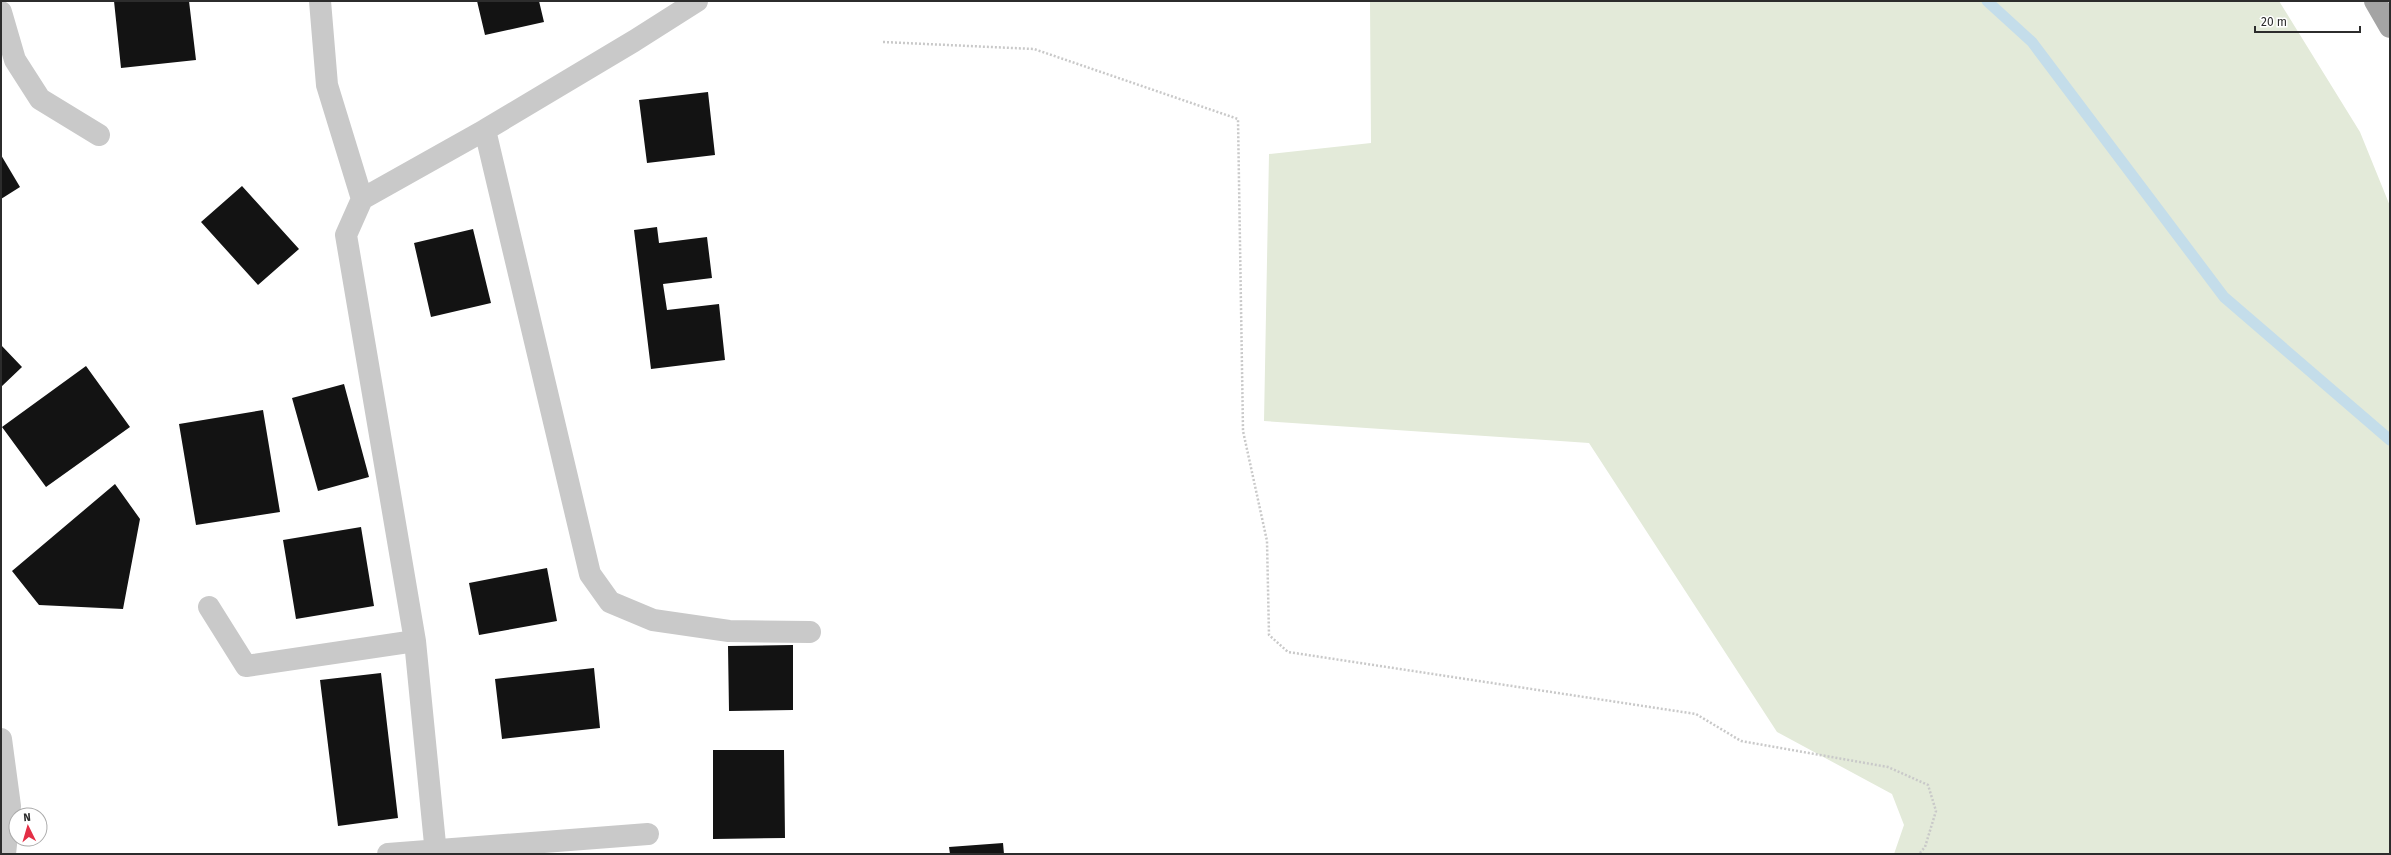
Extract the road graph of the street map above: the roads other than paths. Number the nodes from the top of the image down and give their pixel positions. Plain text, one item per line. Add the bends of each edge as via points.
1 (320, 1) edge
2 (697, 1) edge
3 (2375, 1) edge
4 (1, 12) edge
5 (2390, 27) edge
6 (485, 130) junction
7 (99, 135) dead end
8 (362, 199) junction
9 (209, 607) dead end
10 (810, 632) dead end
11 (415, 641) junction
12 (1, 739) edge
13 (648, 834) dead end
14 (436, 852) edge
15 (5, 854) edge
16 (388, 854) edge

1 - 8 street via 327,85
2 - 6 street
3 - 5 main road
4 - 7 street via 15,60 40,99
6 - 8 street
6 - 10 street via 590,574 610,602 653,620 729,631
8 - 11 street via 346,235
9 - 11 street via 246,666
11 - 14 street
12 - 15 street via 10,806
13 - 14 street
14 - 16 street

